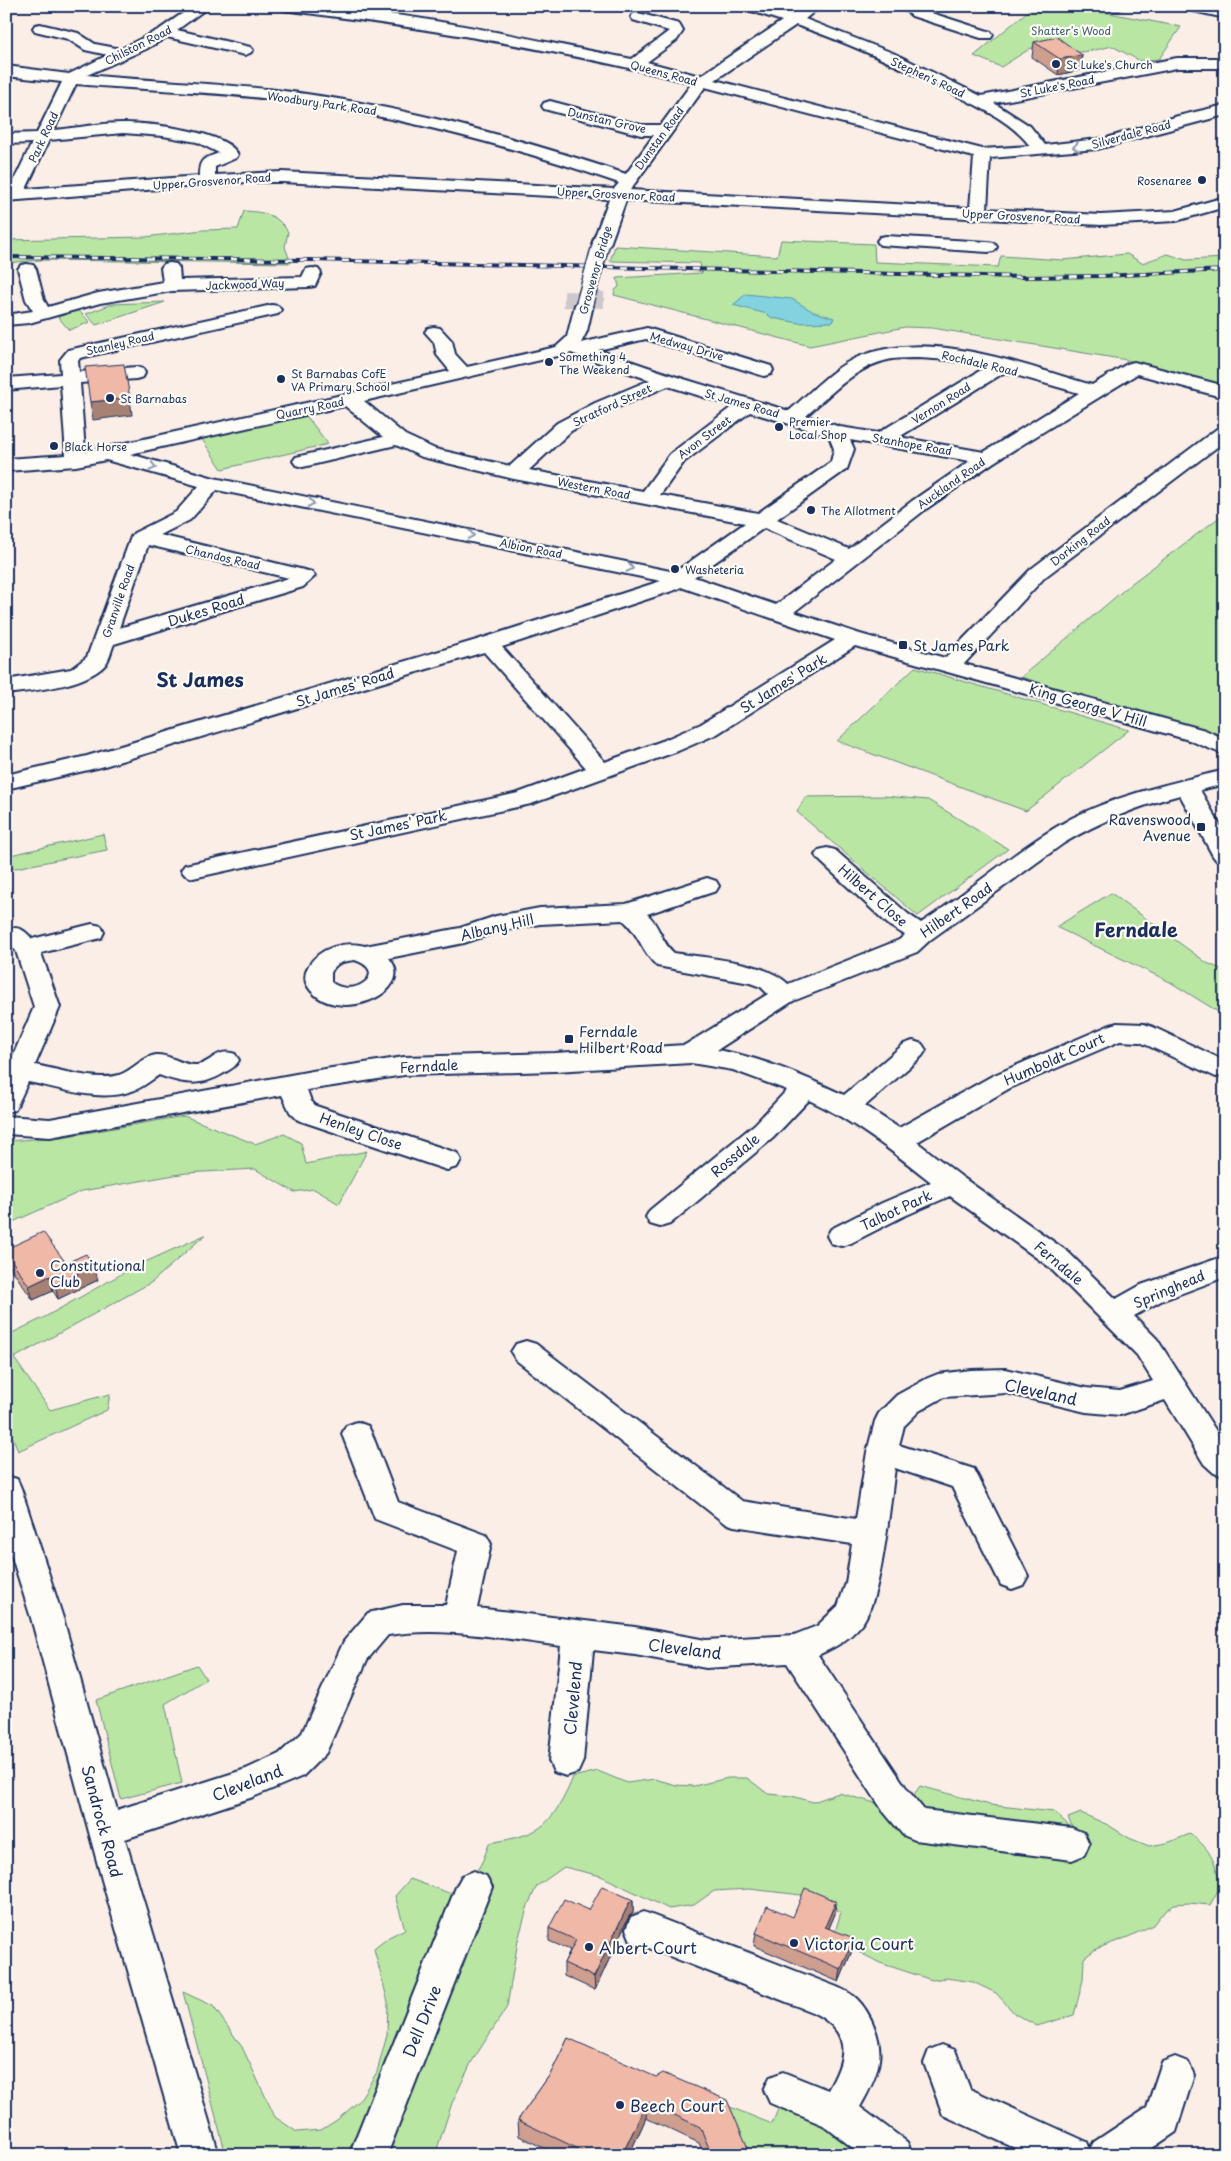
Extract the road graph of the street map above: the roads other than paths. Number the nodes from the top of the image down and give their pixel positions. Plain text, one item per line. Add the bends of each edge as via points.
1 (203, 6) edge
2 (283, 6) edge
3 (750, 6) edge
4 (814, 6) edge
5 (907, 6) edge
6 (1114, 6) edge
7 (1118, 6) edge
8 (1189, 6) edge
9 (1225, 14) edge
10 (638, 17) dead end
11 (796, 20) junction
12 (40, 28) dead end
13 (165, 32) junction
14 (986, 35) dead end
15 (245, 50) dead end
16 (123, 54) junction
17 (1225, 63) edge
18 (635, 64) junction
19 (6, 71) edge
20 (71, 79) junction
21 (700, 83) junction
22 (979, 101) junction
23 (550, 106) dead end
24 (1225, 110) edge
25 (665, 130) junction
26 (42, 137) junction
27 (6, 139) edge
28 (1036, 150) junction
29 (982, 154) junction
30 (207, 180) junction
31 (624, 186) junction
32 (10, 196) edge
33 (1225, 202) edge
34 (935, 212) junction
35 (978, 213) junction
36 (886, 241) dead end
37 (932, 243) junction
38 (979, 243) dead end
39 (170, 268) dead end
40 (27, 269) dead end
41 (312, 273) dead end
42 (172, 286) junction
43 (6, 306) edge
44 (39, 307) junction
45 (272, 310) dead end
46 (6, 320) edge
47 (462, 337) dead end
48 (575, 348) junction
49 (1001, 366) junction
50 (764, 370) dead end
51 (136, 372) dead end
52 (464, 374) junction
53 (71, 378) junction
54 (667, 380) junction
55 (6, 384) edge
56 (1095, 392) junction
57 (1225, 392) edge
58 (349, 399) junction
59 (747, 405) junction
60 (793, 418) junction
61 (837, 432) junction
62 (1225, 432) edge
63 (398, 439) junction
64 (882, 439) junction
65 (106, 454) junction
66 (986, 458) junction
67 (76, 460) junction
68 (303, 461) dead end
69 (6, 465) edge
70 (514, 472) junction
71 (212, 484) junction
72 (648, 498) junction
73 (762, 520) junction
74 (141, 537) junction
75 (849, 557) junction
76 (305, 576) joint
77 (679, 579) junction
78 (779, 613) junction
79 (852, 639) junction
80 (106, 640) junction
81 (488, 644) junction
82 (950, 666) junction
83 (6, 687) edge
84 (1225, 748) edge
85 (601, 771) junction
86 (1225, 777) edge
87 (6, 782) edge
88 (1187, 787) junction
89 (827, 855) dead end
90 (1225, 856) edge
91 (193, 870) dead end
92 (707, 886) dead end
93 (628, 912) junction
94 (92, 932) dead end
95 (921, 934) junction
96 (16, 942) edge
97 (367, 954) dead end
98 (784, 995) junction
99 (912, 1050) dead end
100 (691, 1054) junction
101 (226, 1060) dead end
102 (1216, 1068) dead end
103 (20, 1070) junction
104 (291, 1084) junction
105 (805, 1087) junction
106 (6, 1103) edge
107 (847, 1107) junction
108 (6, 1124) edge
109 (898, 1141) junction
110 (447, 1160) dead end
111 (952, 1184) junction
112 (660, 1217) dead end
113 (840, 1236) dead end
114 (1225, 1266) edge
115 (1115, 1314) junction
116 (526, 1352) dead end
117 (1172, 1386) junction
118 (357, 1434) dead end
119 (882, 1452) junction
120 (1225, 1464) edge
121 (6, 1488) edge
122 (869, 1534) junction
123 (13, 1536) edge
124 (1012, 1576) dead end
125 (459, 1619) junction
126 (578, 1635) junction
127 (796, 1649) junction
128 (566, 1760) dead end
129 (105, 1830) junction
130 (1072, 1844) dead end
131 (474, 1887) dead end
132 (644, 1929) dead end
133 (942, 2063) dead end
134 (1175, 2075) dead end
135 (783, 2090) dead end
136 (836, 2112) junction
137 (1037, 2147) edge
138 (200, 2155) edge
139 (368, 2155) edge
140 (894, 2155) edge
141 (1074, 2155) edge
142 (1107, 2155) edge

1 - 13 street, Chilston Road
2 - 18 street, Queens Road via 406,21
3 - 11 street, Stephen's Road
4 - 11 street
5 - 14 street via 917,13
6 - 7 street
8 - 9 street
10 - 18 street via 674,27 676,31
11 - 21 street
11 - 22 street, Stephen's Road via 905,65
12 - 16 street via 73,36 90,47
13 - 15 street
13 - 16 street, Chilston Road
16 - 20 street, Chilston Road
17 - 22 street, St Luke's Road via 1177,63
18 - 21 street, Queens Road
19 - 20 street, Woodbury Park Road
20 - 26 street, Park Road
20 - 31 street, Woodbury Park Road via 276,95 370,109 550,153
21 - 25 street, Dunstan Road
21 - 29 street, Queens Road
22 - 28 street, Stephen's Road via 1012,120 1035,141 1039,147
23 - 25 street, Dunstan Grove via 641,130
24 -> 28 street, Silverdale Road via 1093,145
25 - 31 street, Dunstan Road
26 - 27 street
26 - 30 street via 123,128 202,138 230,155 207,164
26 - 32 street, Park Road
28 - 29 street
29 - 35 street
30 - 31 street, Upper Grosvenor Road via 282,177
30 - 32 street, Upper Grosvenor Road
31 - 34 street, Upper Grosvenor Road
31 - 48 street, Grosvenor Bridge, bridge via 601,244
33 - 35 street, Upper Grosvenor Road via 1176,216 1103,227
34 - 35 street, Upper Grosvenor Road
34 - 37 street
36 - 37 street
37 - 38 street
39 - 42 street
40 - 44 street
41 - 42 street, Jackwood Way via 309,282
42 - 44 street, Jackwood Way
43 - 44 street
44 - 46 street, Jackwood Way via 30,318
45 - 53 street, Stanley Road via 74,354 69,360
47 - 52 street via 439,336 443,351
48 - 50 street, Medway Drive via 648,334
48 - 52 street, Quarry Road
48 - 54 street, St James Road
49 - 56 street, Rochdale Road
49 - 60 street, Rochdale Road via 935,352 878,357 855,367
49 - 64 street, Vernon Road
51 - 53 street
52 - 58 street, Quarry Road
53 - 55 street
53 - 67 street, Stanley Road
54 - 59 street, St James Road
54 - 70 street, Stratford Street via 564,427
56 - 57 street, Auckland Road via 1134,368
56 - 66 street, Auckland Road
58 - 63 street, Western Road
58 - 65 street, Quarry Road
59 - 60 street, St James Road
59 - 72 street, Avon Street via 676,458
60 - 61 street, St James Road
61 - 64 street, Stanhope Road
61 - 73 street via 844,449 840,464
62 - 82 street, Dorking Road via 1038,573
63 - 68 street via 332,461
63 - 70 street, Western Road via 429,453
64 - 66 street, Stanhope Road
65 - 67 street, Quarry Road
65 -> 71 street, Albion Road
66 - 75 street, Auckland Road
67 - 69 street, Quarry Road
70 - 72 street, Western Road
71 - 74 street via 183,516
71 -> 77 street, Albion Road
72 - 73 street, Western Road
73 - 75 street, Western Road
73 - 77 street
74 - 76 street, Chandos Road
74 - 80 street, Granville Road
75 - 78 street, Auckland Road
76 - 80 street, Dukes Road via 296,583
77 - 78 street, Albion Road
77 - 81 street, St James' Road via 668,586
78 - 79 street, Albion Road
79 - 82 street, Albion Road
79 - 85 street, St James' Park via 710,729
80 - 83 street, Granville Road via 97,660 78,674
81 - 85 street
81 - 87 street, St James' Road via 93,762
82 - 84 street, King George V Hill via 1197,735
85 - 91 street, St James' Park via 523,799
86 - 88 street, Hilbert Road
88 - 90 street
88 - 95 street, Hilbert Road via 1103,813 1052,841
89 - 95 street, Hilbert Close via 899,920
92 - 93 street, Albany Hill
93 - 97 street, Albany Hill via 540,916
93 - 98 street via 642,923 656,951 666,960 755,975 770,982
94 - 96 street
95 - 98 street, Hilbert Road via 908,946
96 - 103 street via 47,1007
98 - 100 street, Hilbert Road
99 - 107 street
100 - 104 street, Ferndale via 404,1066
100 - 105 street, Ferndale via 737,1062
101 - 103 street via 203,1074 180,1073 156,1064 125,1084 98,1086
102 - 109 street, Humboldt Court via 1144,1033 1117,1032 1001,1082
103 - 106 street
104 - 108 street, Ferndale via 50,1128
104 - 110 street, Henley Close via 299,1105 307,1113
105 - 107 street, Ferndale
105 - 112 street, Rossdale via 764,1131
107 - 109 street, Ferndale
109 - 111 street, Ferndale
111 - 113 street, Talbot Park
111 - 115 street, Ferndale via 1058,1259
114 - 115 street, Springhead via 1151,1293
115 - 117 street, Ferndale via 1147,1347
116 - 122 street via 734,1513
117 - 119 street, Cleveland via 1120,1403 1086,1400 1006,1381 938,1386 908,1403 890,1421
117 - 120 street, Ferndale via 1215,1455
118 - 125 street via 386,1510 475,1544
119 - 122 street, Cleveland
119 - 124 street via 963,1478
121 - 123 street, Sandrock Road
122 - 127 street, Cleveland via 862,1583 851,1614 828,1636
123 - 129 street, Sandrock Road via 45,1610
125 - 126 street, Cleveland
125 - 129 street, Cleveland via 403,1619 379,1623 355,1651 314,1743 291,1765 252,1782
126 - 127 street, Cleveland via 706,1654
126 - 128 street, Clevelend
127 - 130 street via 895,1800 915,1824
129 - 138 street, Sandrock Road
131 - 139 street, Dell Drive
132 - 136 street via 824,1999 843,2010 861,2042 861,2060
133 - 137 street via 956,2102
134 - 142 street via 1163,2119
135 - 136 street
136 - 140 street
137 - 141 street

